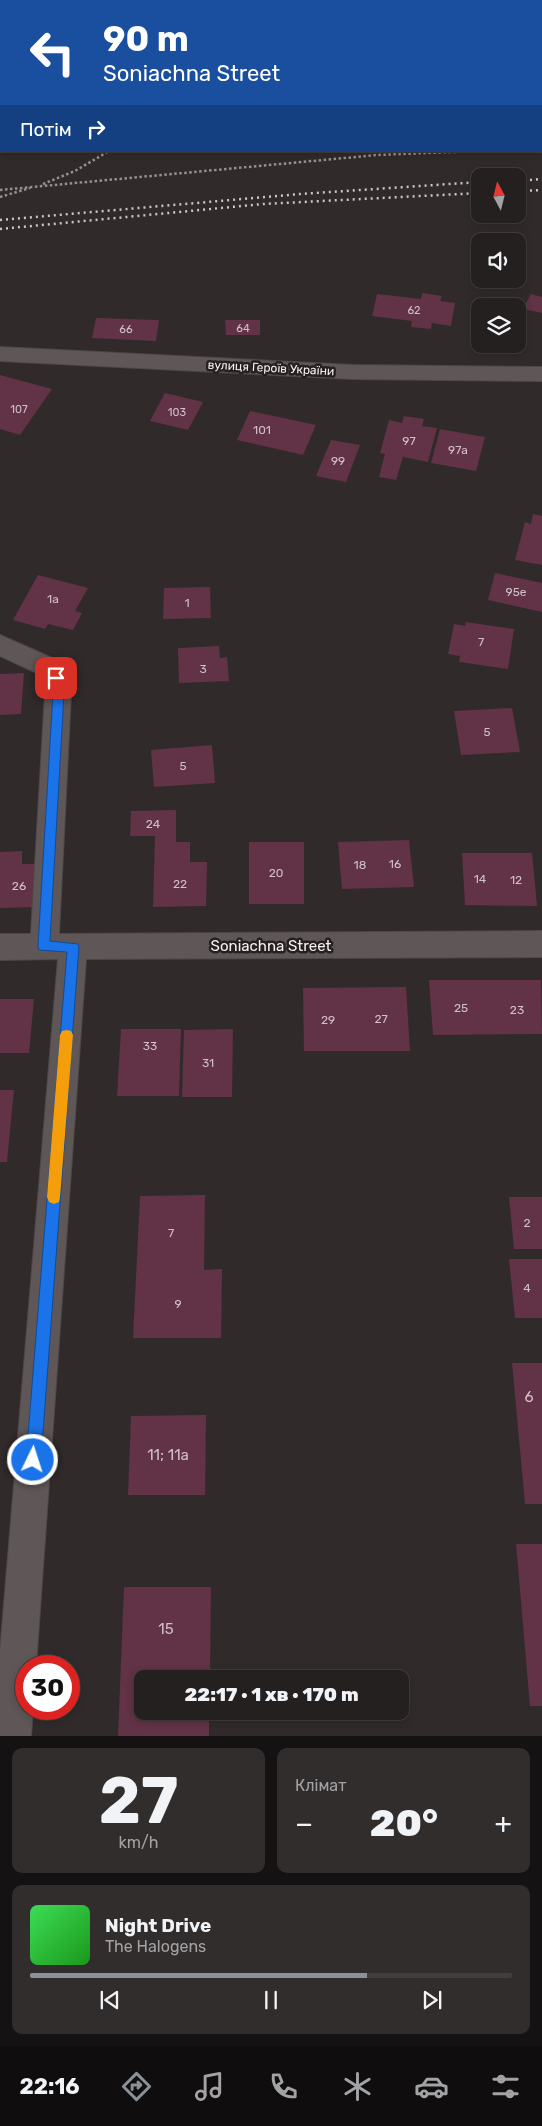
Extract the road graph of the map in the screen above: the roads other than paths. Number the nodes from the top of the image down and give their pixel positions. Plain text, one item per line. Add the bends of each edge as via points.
1 (0, 354) edge
2 (542, 374) edge
3 (0, 645) edge
4 (542, 944) edge
5 (0, 947) edge
6 (59, 947) junction
7 (12, 1736) edge

1 - 2 street, вулиця Героїв України via 353,372
3 - 6 street via 50,668 56,678
4 - 6 street, Soniachna Street
5 - 6 street, Soniachna Street
6 - 7 street

